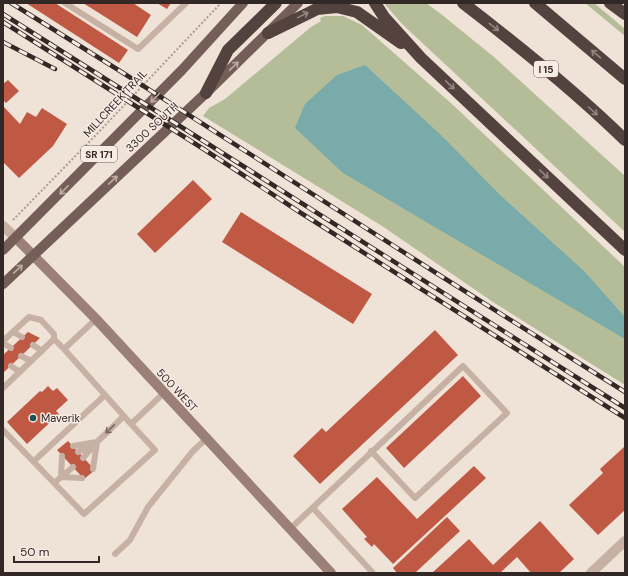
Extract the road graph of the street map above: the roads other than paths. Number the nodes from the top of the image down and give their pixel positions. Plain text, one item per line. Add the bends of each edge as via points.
1 (65, 3) edge
2 (186, 3) edge
3 (243, 3) edge
4 (276, 3) edge
5 (298, 3) edge
6 (375, 3) edge
7 (463, 3) edge
8 (535, 3) edge
9 (610, 3) edge
10 (625, 14) edge
11 (268, 32) junction
12 (422, 58) junction
13 (625, 79) edge
14 (206, 93) junction
15 (625, 140) edge
16 (3, 226) edge
17 (16, 238) junction
18 (3, 250) edge
19 (625, 250) edge
20 (34, 255) junction
21 (3, 284) edge
22 (96, 319) junction
23 (13, 332) junction
24 (22, 338) dead end
25 (54, 339) junction
26 (3, 342) edge
27 (33, 345) dead end
28 (11, 348) dead end
29 (64, 349) junction
30 (42, 351) junction
31 (21, 356) dead end
32 (31, 362) junction
33 (11, 366) dead end
34 (20, 372) junction
35 (3, 378) edge
36 (9, 382) junction
37 (3, 388) edge
38 (164, 393) junction
39 (105, 395) junction
40 (124, 416) junction
41 (131, 424) junction
42 (3, 430) edge
43 (206, 439) junction
44 (97, 442) junction
45 (73, 446) dead end
46 (371, 451) junction
47 (78, 452) dead end
48 (62, 456) dead end
49 (83, 458) dead end
50 (34, 461) junction
51 (67, 461) dead end
52 (91, 466) dead end
53 (73, 467) dead end
54 (80, 476) dead end
55 (61, 477) junction
56 (54, 483) junction
57 (313, 508) junction
58 (290, 529) junction
59 (625, 540) edge
60 (115, 554) dead end
61 (331, 573) edge
62 (373, 573) edge
63 (591, 573) edge

1 - 2 lane via 138,49
3 -> 17 main road, 3300 SOUTH / SR 171 via 182,70
4 - 14 highway via 228,50
5 - 11 main road, 3300 SOUTH / SR 171
6 - 12 highway via 384,17
7 -> 15 highway, I 15 via 519,46
13 -> 8 highway
9 - 10 highway
11 -> 12 highway via 317,8 337,7 357,12
14 -> 11 main road, 3300 SOUTH / SR 171
12 -> 19 highway
20 -> 14 main road, 3300 SOUTH / SR 171
16 - 17 street, 500 WEST
17 - 18 main road, 3300 SOUTH / SR 171
17 - 20 main road, 500 WEST
21 -> 20 main road, 3300 SOUTH / SR 171
20 - 22 main road, 500 WEST
22 - 29 lane
22 - 38 main road, 500 WEST
23 - 24 lane
23 - 25 lane via 29,317 40,320 54,334
23 - 26 lane
25 - 29 lane
25 - 30 lane
26 - 28 lane
27 - 30 lane
29 - 39 lane
30 - 32 lane
31 - 32 lane
32 - 34 lane
33 - 34 lane
34 - 36 lane
35 - 36 lane
36 - 37 lane
38 - 41 lane
38 - 43 main road, 500 WEST
39 - 40 lane
39 - 50 lane
40 - 41 lane
40 -> 44 lane
41 - 56 lane via 155,450 84,514
42 - 50 lane
43 - 58 main road, 500 WEST
43 - 60 lane via 193,451 148,507 130,540
44 - 45 lane
44 - 47 lane
44 - 49 lane
44 - 52 lane
46 - 46 lane via 463,366 507,413 415,498
46 - 57 lane
48 - 55 lane
50 - 56 lane
51 - 55 lane
53 - 55 lane
54 - 55 lane
55 - 56 lane
57 - 58 lane
57 - 62 lane
58 - 61 main road, 500 WEST
59 - 63 street

